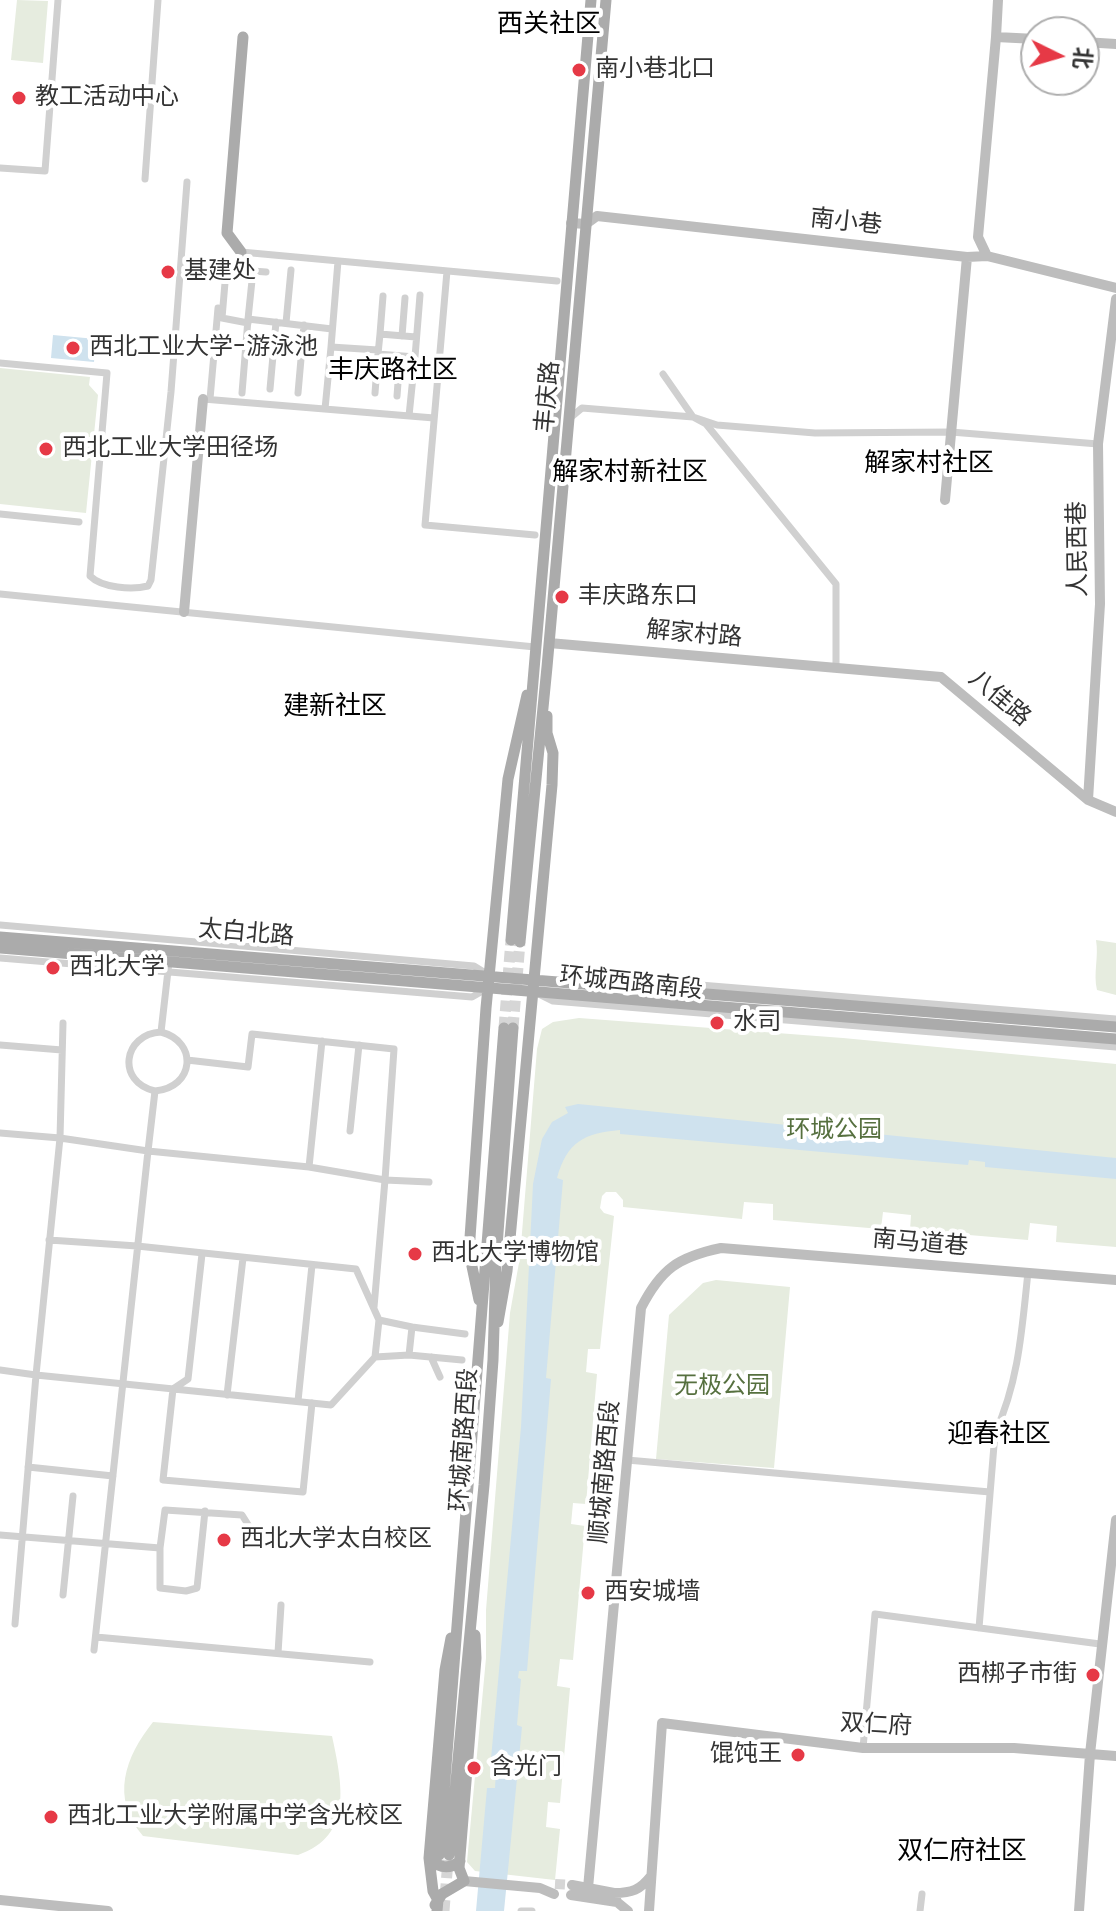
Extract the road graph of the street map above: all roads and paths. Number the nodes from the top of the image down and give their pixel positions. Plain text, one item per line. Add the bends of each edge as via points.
1 (58, 0) edge
2 (158, 0) edge
3 (591, 0) edge
4 (606, 0) edge
5 (998, 0) edge
6 (243, 37) dead end
7 (996, 37) junction
8 (1020, 38) edge
9 (0, 168) edge
10 (145, 179) dead end
11 (187, 182) dead end
12 (571, 223) junction
13 (586, 224) junction
14 (241, 252) joint
15 (987, 256) junction
16 (967, 257) junction
17 (338, 261) junction
18 (291, 270) dead end
19 (226, 271) dead end
20 (447, 271) junction
21 (266, 272) dead end
22 (557, 281) dead end
23 (1116, 288) edge
24 (420, 295) dead end
25 (383, 296) dead end
26 (405, 298) dead end
27 (1116, 299) edge
28 (218, 308) dead end
29 (248, 321) junction
30 (276, 322) junction
31 (286, 323) junction
32 (304, 325) junction
33 (332, 329) junction
34 (380, 334) junction
35 (402, 336) junction
36 (416, 337) junction
37 (331, 347) junction
38 (378, 352) junction
39 (400, 356) junction
40 (415, 357) junction
41 (0, 363) edge
42 (663, 374) dead end
43 (270, 389) dead end
44 (242, 393) dead end
45 (298, 393) dead end
46 (375, 393) dead end
47 (397, 396) dead end
48 (206, 399) junction
49 (325, 409) junction
50 (409, 416) junction
51 (693, 417) junction
52 (434, 418) junction
53 (569, 419) junction
54 (951, 432) junction
55 (1098, 444) junction
56 (945, 500) dead end
57 (0, 514) edge
58 (79, 522) dead end
59 (535, 535) dead end
60 (0, 594) edge
61 (184, 612) junction
62 (549, 643) junction
63 (535, 651) junction
64 (547, 667) junction
65 (836, 667) junction
66 (1088, 800) junction
67 (1116, 812) edge
68 (0, 925) edge
69 (0, 937) edge
70 (0, 948) edge
71 (0, 958) edge
72 (169, 967) junction
73 (489, 982) junction
74 (534, 985) junction
75 (667, 991) junction
76 (704, 1004) junction
77 (682, 1012) junction
78 (1116, 1019) edge
79 (63, 1023) dead end
80 (1116, 1027) edge
81 (161, 1032) junction
82 (1116, 1039) edge
83 (322, 1041) junction
84 (0, 1045) edge
85 (359, 1045) junction
86 (1116, 1047) edge
87 (62, 1050) junction
88 (187, 1060) junction
89 (155, 1091) junction
90 (350, 1131) dead end
91 (0, 1133) edge
92 (60, 1138) junction
93 (148, 1151) junction
94 (309, 1167) junction
95 (385, 1180) junction
96 (429, 1182) dead end
97 (49, 1240) junction
98 (137, 1246) junction
99 (721, 1248) joint
100 (202, 1254) junction
101 (243, 1258) junction
102 (312, 1265) junction
103 (1028, 1272) junction
104 (1116, 1280) edge
105 (374, 1307) junction
106 (483, 1316) junction
107 (379, 1320) junction
108 (412, 1327) junction
109 (465, 1334) dead end
110 (493, 1338) junction
111 (409, 1355) junction
112 (375, 1357) junction
113 (431, 1357) junction
114 (462, 1360) dead end
115 (0, 1370) edge
116 (36, 1375) junction
117 (440, 1377) dead end
118 (123, 1384) junction
119 (173, 1389) junction
120 (227, 1395) junction
121 (298, 1401) junction
122 (312, 1403) junction
123 (627, 1460) junction
124 (28, 1467) junction
125 (113, 1476) junction
126 (990, 1492) junction
127 (73, 1496) dead end
128 (205, 1511) junction
129 (1116, 1520) edge
130 (0, 1535) edge
131 (22, 1537) junction
132 (68, 1541) junction
133 (105, 1545) junction
134 (261, 1545) dead end
135 (160, 1548) junction
136 (63, 1595) dead end
137 (281, 1605) dead end
138 (15, 1624) dead end
139 (979, 1628) junction
140 (96, 1637) junction
141 (1100, 1644) junction
142 (94, 1650) dead end
143 (278, 1653) junction
144 (370, 1662) dead end
145 (863, 1748) junction
146 (1090, 1754) junction
147 (1116, 1756) edge
148 (444, 1857) junction
149 (652, 1874) junction
150 (467, 1880) junction
151 (588, 1888) junction
152 (554, 1889) tunnel mouth
153 (922, 1894) dead end
154 (616, 1898) junction
155 (0, 1900) edge
156 (436, 1907) edge
157 (108, 1911) edge
158 (521, 1911) edge
159 (532, 1911) edge
160 (628, 1911) edge
161 (649, 1911) edge
162 (920, 1911) edge
163 (1079, 1911) edge

1 - 9 street via 45,171
2 - 10 street
3 - 12 main road, 丰庆路
4 - 13 main road, 丰庆路
5 - 7 street
6 - 14 main road via 227,233
7 - 8 street
7 - 15 street via 978,237
11 - 41 street via 171,392 148,586 107,585 90,576 107,373
12 - 13 street, 南小巷
12 - 63 main road, 丰庆路
13 - 16 street, 南小巷 via 597,216
13 - 53 main road, 丰庆路
14 - 17 street
15 - 16 street, 南小巷
15 - 23 street, 南小巷
16 - 54 street
17 - 20 street
17 - 33 street
18 - 31 street
19 - 29 street via 222,318
20 - 22 street
20 - 52 street
21 - 29 street via 253,271
24 - 36 street
25 - 34 street
26 - 35 street
27 - 55 street, 人民西巷
28 - 48 street
29 - 30 street
29 - 44 street
30 - 31 street
30 - 43 street
31 - 32 street
32 - 33 street
32 - 45 street
33 - 37 street
34 - 35 street
34 - 38 street
35 - 36 street
36 - 40 street
37 - 38 street
37 - 49 street
38 - 39 street
38 - 46 street
39 - 40 street
39 - 47 street
40 - 50 street
42 - 51 street
48 - 49 street
48 - 61 street
49 - 50 street
50 - 52 street
51 - 53 street via 582,408
51 - 54 street via 717,425 815,433
51 - 65 street via 706,424 836,584
52 - 59 street via 425,525
53 - 62 main road, 丰庆路
54 - 55 street
54 - 56 street
55 - 66 street, 人民西巷 via 1100,604
57 - 58 street
60 - 61 street
61 - 63 street
62 - 64 main road, 丰庆路
62 - 65 street, 解家村路
63 - 64 main road, 丰庆路 via 516,941
63 - 73 main road via 508,779
64 - 74 main road via 547,733 553,763
65 - 66 street, 八佳路 via 941,677
66 - 67 street, 八佳路
68 - 73 street via 474,966
69 - 73 main road, 太白北路
70 - 72 main road, 太白北路
71 - 72 street
72 - 73 main road, 太白北路
72 - 81 street
73 - 74 main road, 环城西路南段
73 - 106 main road via 469,1252
74 - 75 main road, 环城西路南段
74 - 76 main road, 环城西路南段
74 - 77 street, 环城西路南段 via 553,1001
74 - 110 main road via 507,1271
75 - 78 street, 环城西路南段 via 688,984
75 - 80 main road, 环城西路南段
76 - 77 street
76 - 82 main road, 环城西路南段
77 - 86 street, 环城西路南段
79 - 87 street
81 - 88 street via 176,1037
81 - 89 street via 141,1037 129,1057 134,1078
83 - 85 street
83 - 88 street via 252,1034 248,1067
83 - 94 street
84 - 87 street
85 - 90 street
85 - 95 street via 394,1049
87 - 92 street
88 - 89 street via 179,1082
89 - 93 street
91 - 92 street
92 - 93 street
92 - 97 street
93 - 94 street
93 - 98 street
94 - 95 street
95 - 96 street
95 - 105 street
97 - 98 street
97 - 116 street
98 - 100 street
98 - 118 street
99 - 103 street, 南马道巷
99 - 123 street, 顺城南路西段 via 695,1253 672,1266 653,1285 641,1308
100 - 101 street
100 - 119 street via 188,1379
101 - 102 street
101 - 120 street
102 - 105 street via 356,1269
102 - 121 street
103 - 104 street, 南马道巷
103 - 126 street via 1017,1374 995,1433
105 - 107 street
106 - 110 main road, 环城南路西段 via 508,1028
106 - 148 main road, 环城南路西段
107 - 108 street
107 - 112 street
108 - 109 street
108 - 111 street
110 - 148 main road, 环城南路西段 via 472,1610 476,1658
111 - 112 street
111 - 113 street
112 - 122 street via 331,1405
113 - 114 street
113 - 117 street
115 - 116 street
116 - 118 street
116 - 124 street
118 - 119 street
118 - 125 street
119 - 120 street
119 - 122 street via 163,1480 303,1492
120 - 121 street
121 - 122 street
123 - 126 street
123 - 151 street, 顺城南路西段
124 - 125 street
124 - 131 street
125 - 133 street
126 - 139 street
127 - 132 street
128 - 134 street via 242,1515
128 - 135 street via 165,1510
128 - 135 street via 197,1588 160,1588
129 - 141 street
130 - 131 street
131 - 132 street
131 - 138 street
132 - 133 street
132 - 136 street
133 - 135 street
133 - 140 street
137 - 143 street
139 - 141 street
139 - 145 street via 875,1614
140 - 142 street
140 - 143 street
141 - 146 street
143 - 144 street
145 - 146 street, 双仁府
145 - 149 street, 双仁府 via 662,1723
146 - 147 street, 双仁府
146 - 163 street
148 - 150 main road
148 - 156 main road, 环城南路西段 via 433,1891
149 - 154 street via 642,1888
149 - 161 street
150 - 152 street
150 - 156 main road via 454,1884
151 - 154 street
151 - 154 street via 571,1890
153 - 162 street
154 - 160 street
155 - 157 street
158 - 159 street

